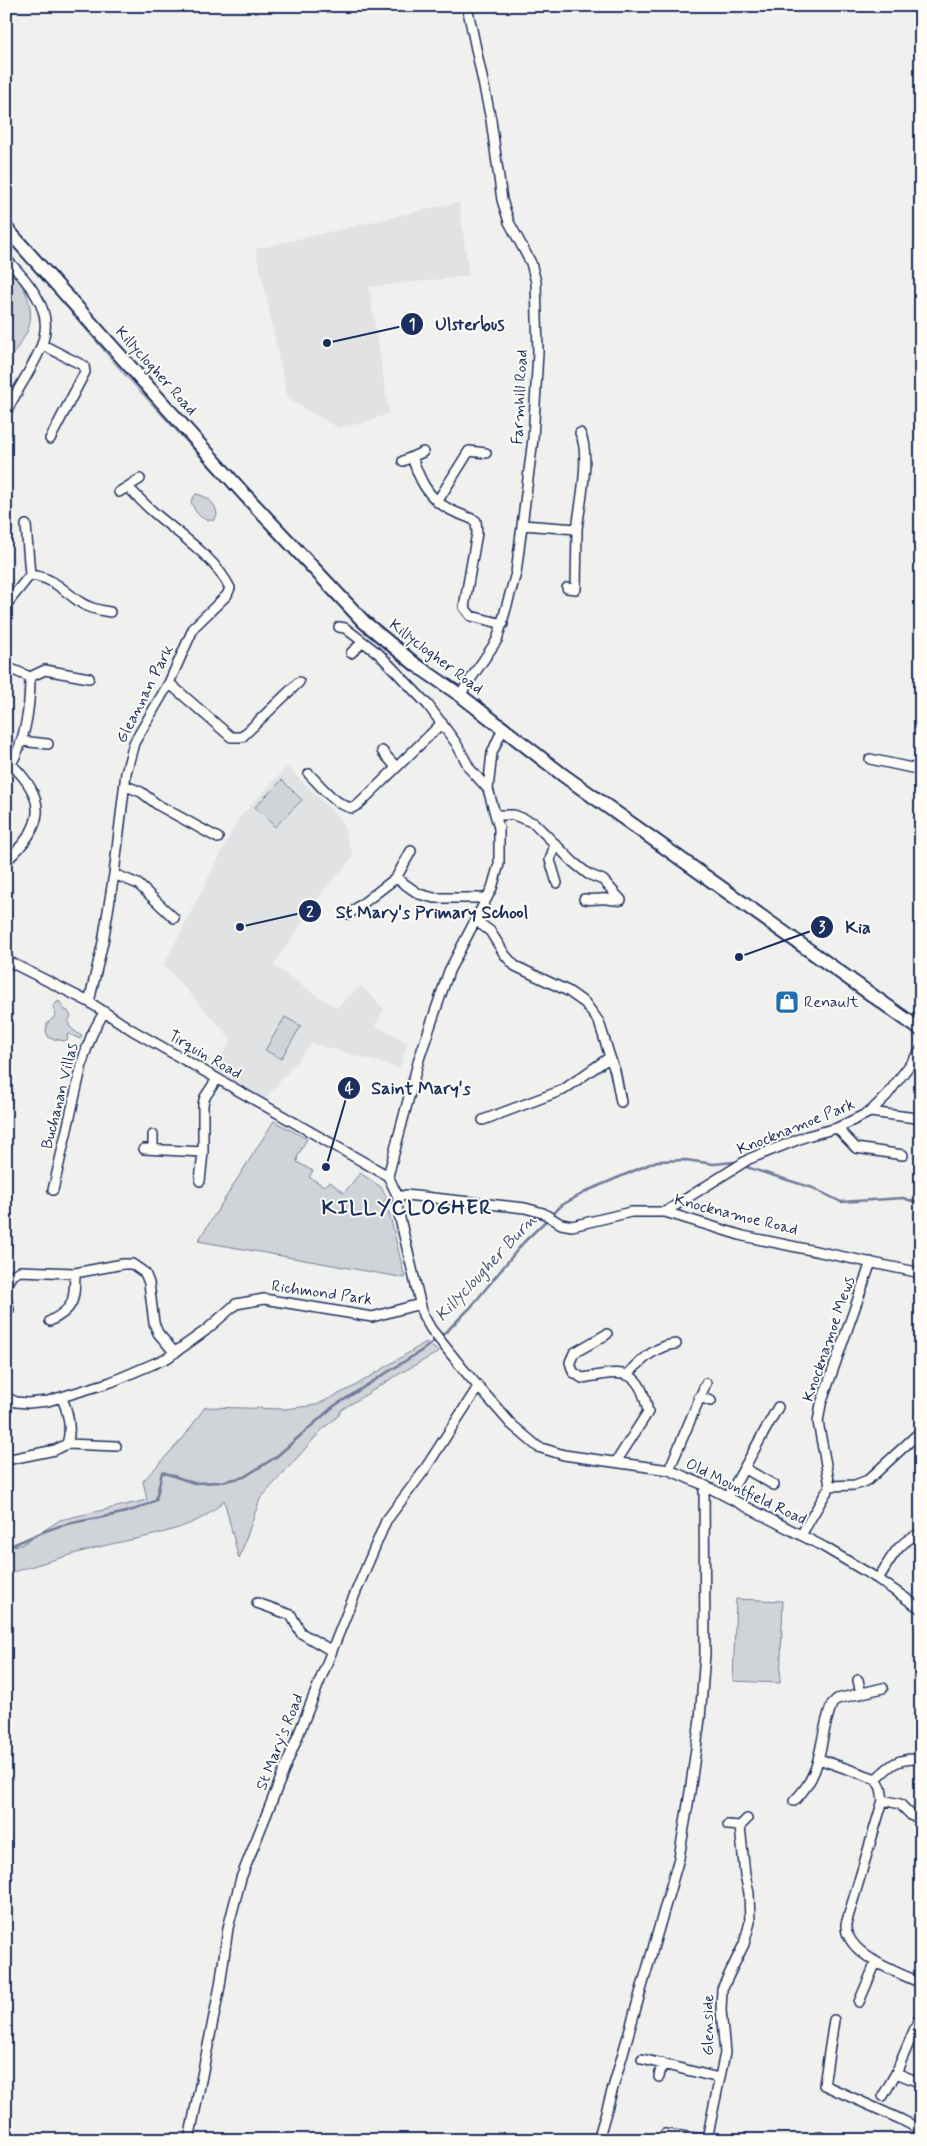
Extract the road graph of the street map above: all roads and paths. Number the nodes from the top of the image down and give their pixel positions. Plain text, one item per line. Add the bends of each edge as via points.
1 (467, 6) edge
2 (6, 228) edge
3 (6, 259) edge
4 (43, 345) junction
5 (6, 412) edge
6 (580, 434) dead end
7 (50, 439) dead end
8 (422, 452) dead end
9 (486, 453) dead end
10 (140, 479) dead end
11 (128, 487) junction
12 (119, 492) dead end
13 (437, 502) junction
14 (26, 525) dead end
15 (522, 525) junction
16 (577, 529) junction
17 (30, 575) junction
18 (567, 588) dead end
19 (8, 601) edge
20 (110, 612) dead end
21 (503, 624) junction
22 (339, 627) dead end
23 (363, 642) junction
24 (351, 653) dead end
25 (6, 665) edge
26 (30, 677) junction
27 (89, 678) dead end
28 (299, 682) dead end
29 (169, 683) junction
30 (460, 696) junction
31 (442, 723) junction
32 (503, 728) junction
33 (21, 741) junction
34 (48, 744) dead end
35 (382, 751) dead end
36 (870, 759) dead end
37 (396, 767) junction
38 (921, 770) edge
39 (309, 774) dead end
40 (126, 786) junction
41 (488, 789) junction
42 (495, 815) junction
43 (218, 838) dead end
44 (555, 844) junction
45 (411, 851) dead end
46 (6, 861) edge
47 (114, 874) junction
48 (396, 878) junction
49 (557, 883) dead end
50 (487, 898) junction
51 (584, 899) dead end
52 (349, 914) dead end
53 (174, 918) dead end
54 (475, 920) junction
55 (6, 960) edge
56 (89, 1002) junction
57 (104, 1012) junction
58 (921, 1030) edge
59 (921, 1050) edge
60 (610, 1057) junction
61 (217, 1079) junction
62 (621, 1102) dead end
63 (870, 1112) junction
64 (483, 1120) dead end
65 (921, 1120) edge
66 (837, 1128) junction
67 (153, 1135) dead end
68 (203, 1152) junction
69 (903, 1155) dead end
70 (388, 1176) junction
71 (200, 1181) dead end
72 (53, 1190) dead end
73 (398, 1197) junction
74 (664, 1212) junction
75 (871, 1262) junction
76 (75, 1273) junction
77 (921, 1273) edge
78 (6, 1285) edge
79 (6, 1298) edge
80 (420, 1304) junction
81 (10, 1310) dead end
82 (50, 1321) dead end
83 (607, 1334) dead end
84 (676, 1344) dead end
85 (175, 1353) junction
86 (628, 1374) junction
87 (706, 1383) dead end
88 (478, 1386) junction
89 (6, 1397) edge
90 (699, 1397) junction
91 (62, 1398) junction
92 (711, 1401) dead end
93 (778, 1407) dead end
94 (921, 1431) edge
95 (67, 1444) junction
96 (116, 1446) dead end
97 (6, 1460) edge
98 (616, 1462) junction
99 (744, 1468) junction
100 (669, 1470) junction
101 (704, 1485) junction
102 (774, 1486) dead end
103 (830, 1486) junction
104 (728, 1497) junction
105 (921, 1534) edge
106 (802, 1535) junction
107 (878, 1579) junction
108 (257, 1603) dead end
109 (921, 1608) edge
110 (332, 1651) junction
111 (858, 1680) dead end
112 (882, 1688) dead end
113 (861, 1694) junction
114 (919, 1759) dead end
115 (819, 1760) junction
116 (876, 1779) junction
117 (883, 1800) junction
118 (794, 1801) dead end
119 (912, 1816) dead end
120 (747, 1819) dead end
121 (728, 1825) dead end
122 (740, 1826) junction
123 (876, 1962) junction
124 (921, 1983) edge
125 (859, 2002) dead end
126 (921, 2014) edge
127 (834, 2020) dead end
128 (642, 2059) dead end
129 (662, 2062) junction
130 (896, 2073) junction
131 (658, 2077) dead end
132 (720, 2078) junction
133 (921, 2083) edge
134 (883, 2096) dead end
135 (921, 2130) edge
136 (665, 2134) dead end
137 (684, 2138) edge
138 (708, 2139) edge
139 (189, 2140) edge
140 (598, 2140) edge
141 (806, 2140) edge
142 (828, 2140) edge

1 - 15 street, Farmhill Road via 488,103 502,200 509,222 531,263 536,282 537,394
2 - 30 highway, Killyclogher Road via 245,495 364,622
3 - 4 street via 33,289 42,305 46,330
4 - 5 street
4 - 7 street via 84,366 86,372
6 - 16 street via 585,442 585,457
8 - 13 street via 407,459
9 - 13 street via 469,451
10 - 11 street
11 - 12 street
11 - 29 street, Gleannan Park via 148,508 201,551 230,588 227,595 194,627
13 - 21 street via 476,521 477,533 464,607 472,616
14 - 17 street
15 - 16 street
15 - 21 street, Farmhill Road via 516,573
16 - 18 street via 576,589
17 - 19 street
17 - 20 street via 51,580 78,601 96,610
21 - 30 street, Farmhill Road via 497,640
22 - 23 street
23 - 24 street
23 - 31 street via 379,654
25 - 26 street
26 - 27 street via 45,670
26 - 33 street via 30,695
28 - 29 street via 242,736 231,737
29 - 40 street, Gleannan Park via 134,744
30 - 32 highway, Killyclogher Road
31 - 37 street
31 - 41 street via 470,769
32 - 41 street via 492,753
32 - 58 highway, Killyclogher Road via 563,775
33 - 34 street
33 - 46 street via 11,764 34,791 36,822 24,843
35 - 37 street
36 - 38 street
37 - 39 street via 352,808 340,805
40 - 43 street
40 - 47 street, Gleannan Park
41 - 42 street
42 - 44 street via 514,815 534,823
42 - 50 street via 500,840 499,864
44 - 49 street via 550,860
44 - 51 street via 588,874 603,880 621,900
45 - 48 street
47 - 53 street via 138,884
47 - 56 street, Gleannan Park
48 - 50 street via 419,894 434,898
48 - 52 street
50 - 54 street
54 - 60 street via 490,931 515,966 568,990 585,1003 599,1022
54 - 70 street via 449,971 423,1046
55 - 56 street, Tirquin Road
56 - 57 street, Tirquin Road
57 - 61 street, Tirquin Road
57 - 72 street, Buchanan Villas via 84,1056
59 - 63 street, Knocknamoe Park
60 - 62 street via 616,1070
60 - 64 street via 563,1090
61 - 68 street via 203,1104
61 - 70 street, Tirquin Road
63 - 65 street
63 - 66 street, Knocknamoe Park
66 - 69 street via 856,1148
66 - 74 street, Knocknamoe Park via 745,1161
67 - 68 street via 148,1149
68 - 71 street
70 - 73 street, Old Mountfield Road
73 - 74 street, Knocknamoe Road via 406,1195 525,1208 572,1226 631,1212
73 - 80 street, Old Mountfield Road via 397,1206
74 - 75 street, Knocknamoe Road via 743,1236
75 - 77 street, Knocknamoe Road
75 - 103 street, Knocknamoe Mews via 818,1422
76 - 78 street via 20,1271 12,1275
76 - 82 street via 70,1308
76 - 85 street via 132,1264 145,1273 154,1323
79 - 81 street
80 - 85 street, Richmond Park via 372,1317 264,1300 246,1301 236,1304
80 - 88 street, Old Mountfield Road via 441,1343
83 - 86 street via 574,1353 570,1362 573,1372 582,1378
84 - 86 street via 652,1353
85 - 91 street, Richmond Park via 120,1378
86 - 98 street via 640,1388 648,1412
87 - 90 street
88 - 98 street, Old Mountfield Road via 511,1424 538,1447 564,1455
88 - 110 street, St Mary's Road via 423,1472 386,1521
89 - 91 street, Richmond Park via 28,1403
90 - 92 street
90 - 100 street
91 - 95 street via 69,1428
93 - 99 street
94 - 103 street via 868,1480 855,1485
95 - 96 street
95 - 97 street via 55,1450
98 - 100 street, Old Mountfield Road
99 - 102 street
99 - 104 street
100 - 101 street, Old Mountfield Road
101 - 104 street, Old Mountfield Road
101 - 140 street via 705,1654 700,1719 679,1858
103 - 106 street
104 - 106 street, Old Mountfield Road
105 - 107 street via 911,1536 902,1544
106 - 107 street, Old Mountfield Road
107 - 109 street, Old Mountfield Road
108 - 110 street via 291,1615 301,1633
110 - 139 street, St Mary's Road via 241,1878 228,1928 220,1986
111 - 113 street
112 - 113 street
113 - 115 street via 838,1699 832,1704
114 - 116 street via 899,1760
115 - 116 street
115 - 118 street via 807,1788
116 - 117 street
117 - 119 street via 900,1804
117 - 123 street via 846,1924 848,1936 861,1952
120 - 122 street
121 - 122 street
122 - 132 street, Glenside via 750,1922 744,1944 722,1989 724,2053
123 - 124 street
123 - 125 street
126 - 130 street
127 - 135 street via 824,2086
128 - 129 street
129 - 131 street
129 - 132 street
130 - 133 street
130 - 134 street
132 - 138 street, Glenside
136 - 137 street, Glenside
137 - 138 street, Glenside
141 - 142 street via 820,2137

